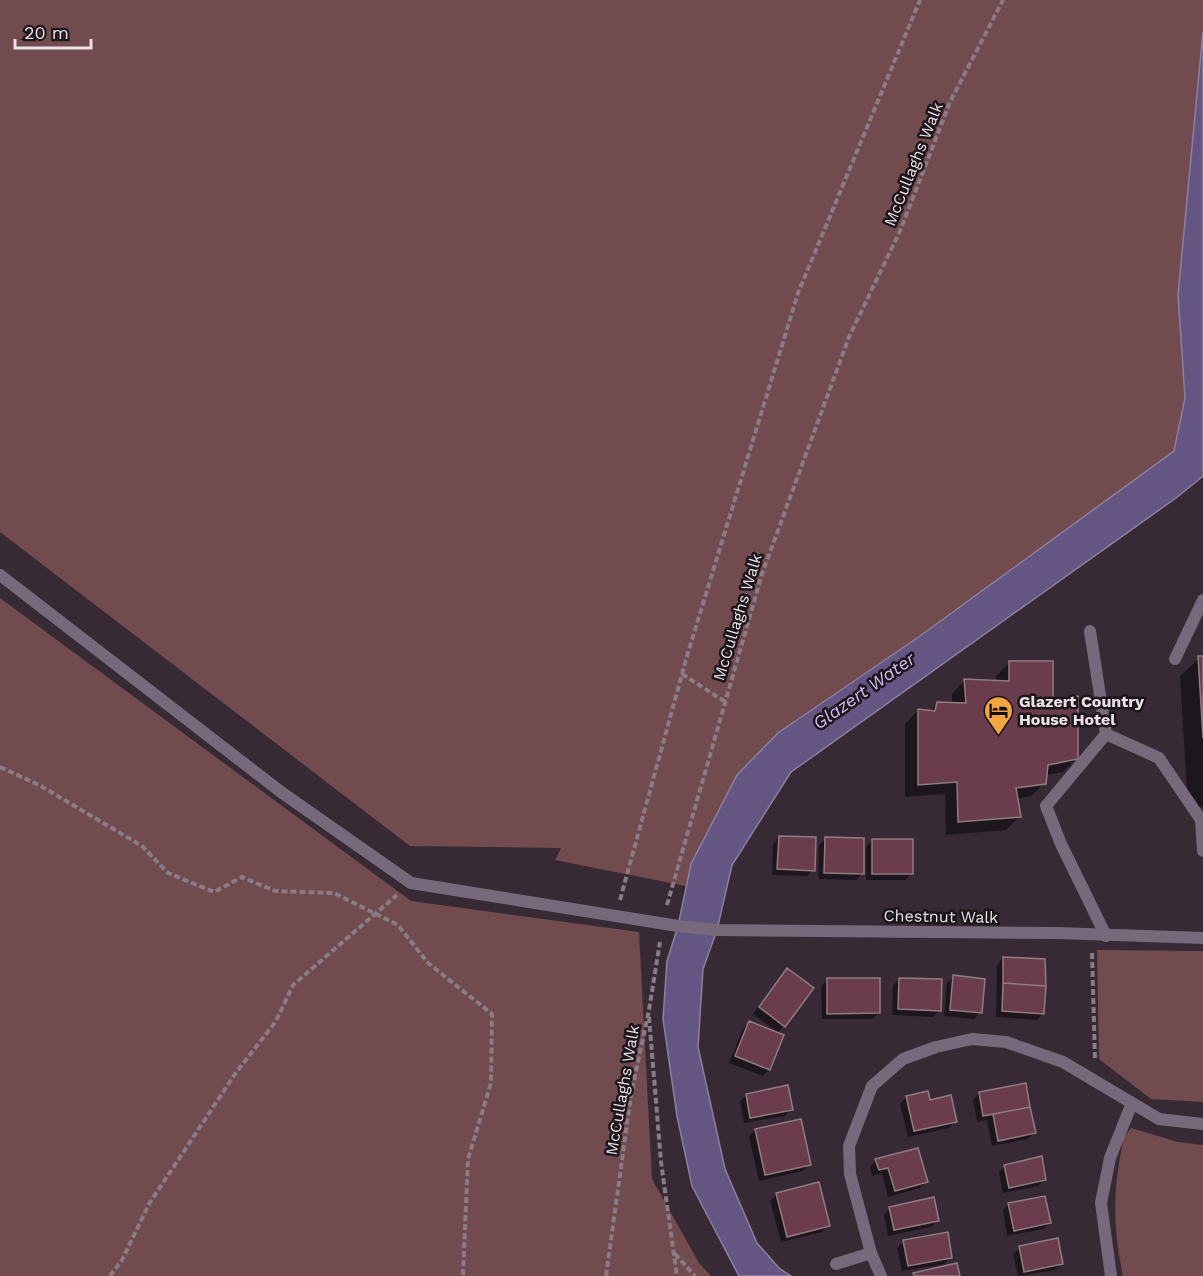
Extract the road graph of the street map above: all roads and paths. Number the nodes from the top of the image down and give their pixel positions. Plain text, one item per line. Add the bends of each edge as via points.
1 (920, 0) edge
2 (1003, 0) edge
3 (0, 575) edge
4 (1203, 600) edge
5 (1090, 631) dead end
6 (1175, 659) dead end
7 (682, 674) junction
8 (724, 701) junction
9 (1106, 734) junction
10 (0, 767) edge
11 (1203, 851) edge
12 (411, 883) junction
13 (375, 914) junction
14 (616, 915) junction
15 (662, 925) junction
16 (1091, 936) junction
17 (1106, 936) junction
18 (1203, 938) edge
19 (649, 1010) junction
20 (1096, 1081) junction
21 (1132, 1103) junction
22 (1203, 1124) edge
23 (674, 1253) junction
24 (871, 1253) junction
25 (836, 1264) dead end
26 (110, 1276) edge
27 (463, 1276) edge
28 (606, 1276) edge
29 (677, 1276) edge
30 (695, 1276) edge
31 (880, 1276) edge
32 (1111, 1276) edge

1 - 7 path via 798,292
2 - 8 path, McCullaghs Walk via 950,102 900,231 849,337 762,574
3 - 12 street via 281,792
4 - 6 street
5 - 9 street
7 - 8 path
7 - 14 path
8 - 15 path, McCullaghs Walk
9 - 11 street via 1159,758 1202,820
9 - 17 street via 1046,806
10 - 13 path via 41,786 142,846 168,873 214,892 242,877 275,891 334,892
12 - 13 path
12 - 14 street, Chestnut Walk
13 - 26 path via 293,985 276,1021 235,1074 149,1204
13 - 27 path via 398,925 428,963 492,1014 490,1083 468,1159
14 - 15 street, Chestnut Walk
15 - 16 street, Chestnut Walk via 717,930
15 - 19 path, McCullaghs Walk
16 - 17 street, Chestnut Walk
16 - 20 path
17 - 18 street, Chestnut Walk
19 - 23 path via 661,1162
19 - 28 path, McCullaghs Walk via 631,1095
20 - 21 street
20 - 24 street via 1064,1062 1006,1042 972,1039 903,1059 872,1086 849,1146 850,1174
21 - 22 street via 1158,1119
21 - 32 street via 1110,1158 1101,1203
23 - 29 path
23 - 30 path
24 - 25 street
24 - 31 street

